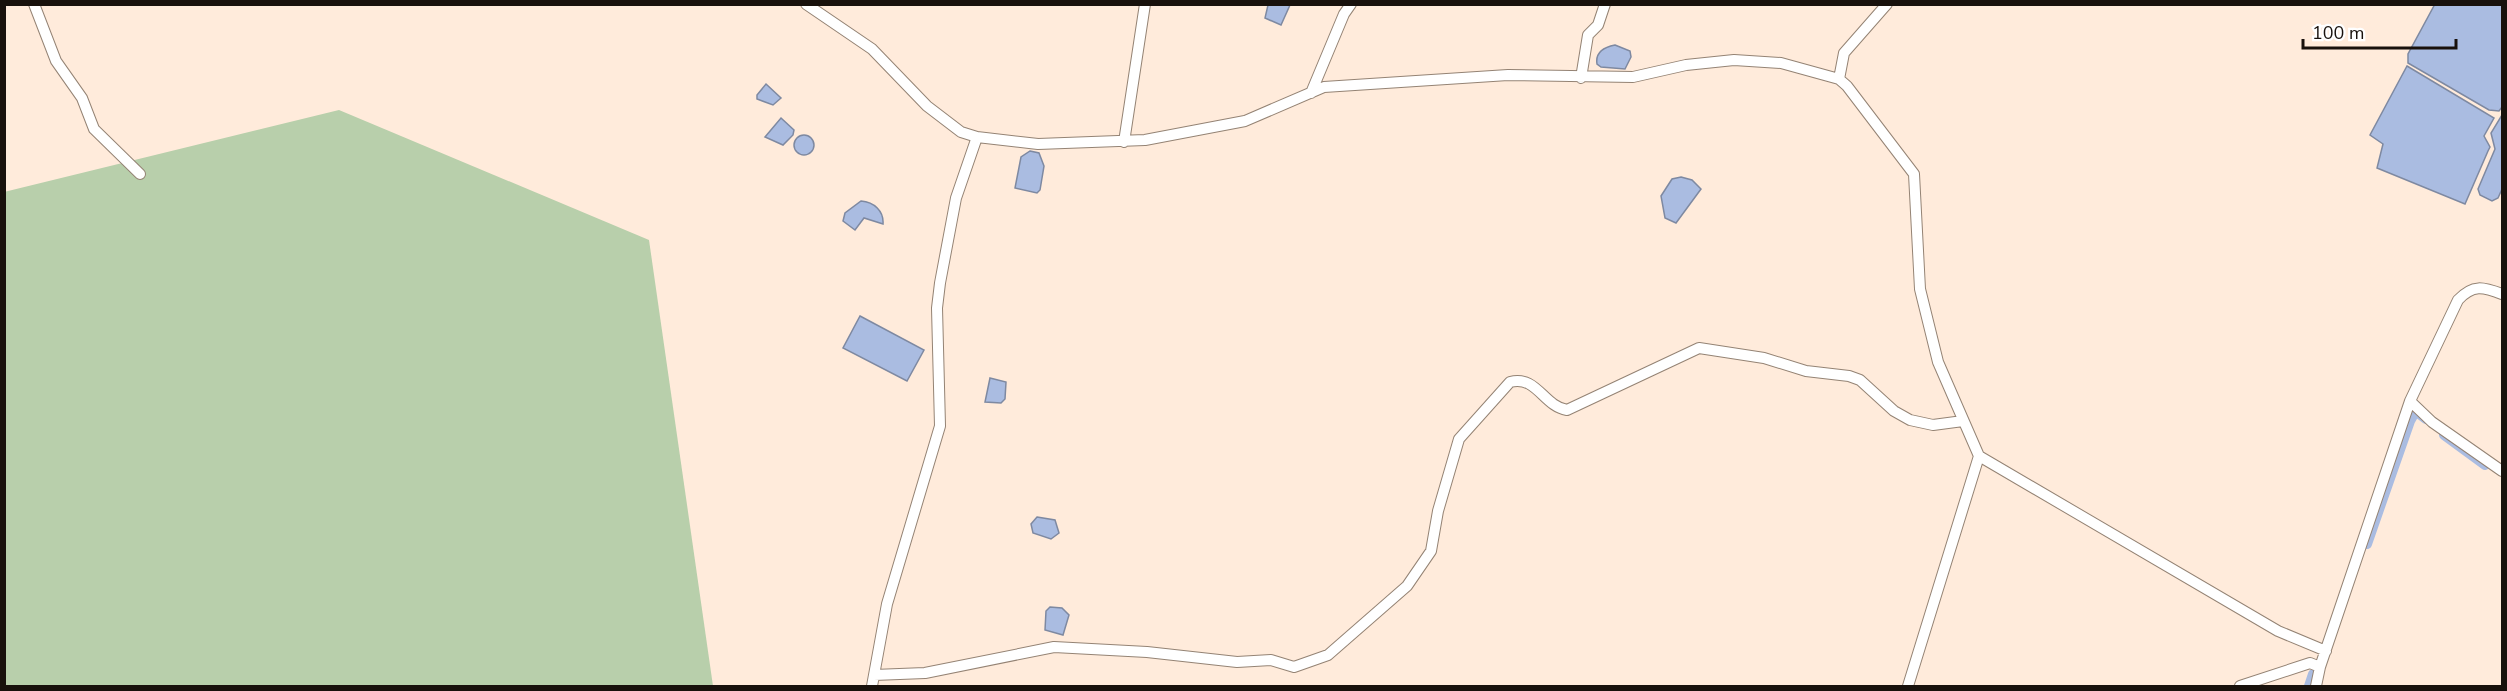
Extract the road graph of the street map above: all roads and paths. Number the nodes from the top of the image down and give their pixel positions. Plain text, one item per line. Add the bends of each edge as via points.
1 (34, 4) edge
2 (806, 4) edge
3 (1144, 4) edge
4 (1351, 4) edge
5 (1605, 4) edge
6 (1887, 4) edge
7 (1581, 78) junction
8 (1839, 80) junction
9 (1311, 93) junction
10 (977, 137) junction
11 (1124, 142) junction
12 (140, 174) dead end
13 (2502, 294) edge
14 (2410, 401) junction
15 (1963, 421) junction
16 (1979, 456) junction
17 (2502, 471) edge
18 (2326, 651) junction
19 (2320, 667) junction
20 (874, 675) junction
21 (872, 687) edge
22 (1908, 687) edge
23 (2240, 687) edge
24 (2316, 687) edge

1 - 12 street via 56,61 82,98 94,129
2 - 10 street via 872,49 927,106 961,132
3 - 11 street
4 - 9 street
5 - 7 street via 1598,25 1588,35
6 - 8 street via 1844,53
7 - 8 street via 1633,77 1686,65 1734,60 1781,63
7 - 9 street via 1508,75 1324,87
8 - 15 street via 1914,174 1920,289 1938,362
9 - 11 street via 1245,121
10 - 11 street via 1038,144
10 - 20 street via 956,198 939,291 940,426 887,604
13 - 14 street via 2481,287 2468,290 2458,300
14 - 17 street via 2432,422
14 - 18 street
15 - 16 street
15 - 20 street via 1933,425 1910,420 1850,376 1699,348 1567,410 1554,405 1526,380 1518,380 1510,382 1459,439 1431,551 1407,586 1328,655 1294,667 1271,660 1237,662 1054,647 925,672
16 - 18 street via 2278,631
16 - 22 street
18 - 19 street
19 - 23 street via 2310,663
19 - 24 street
20 - 21 street

